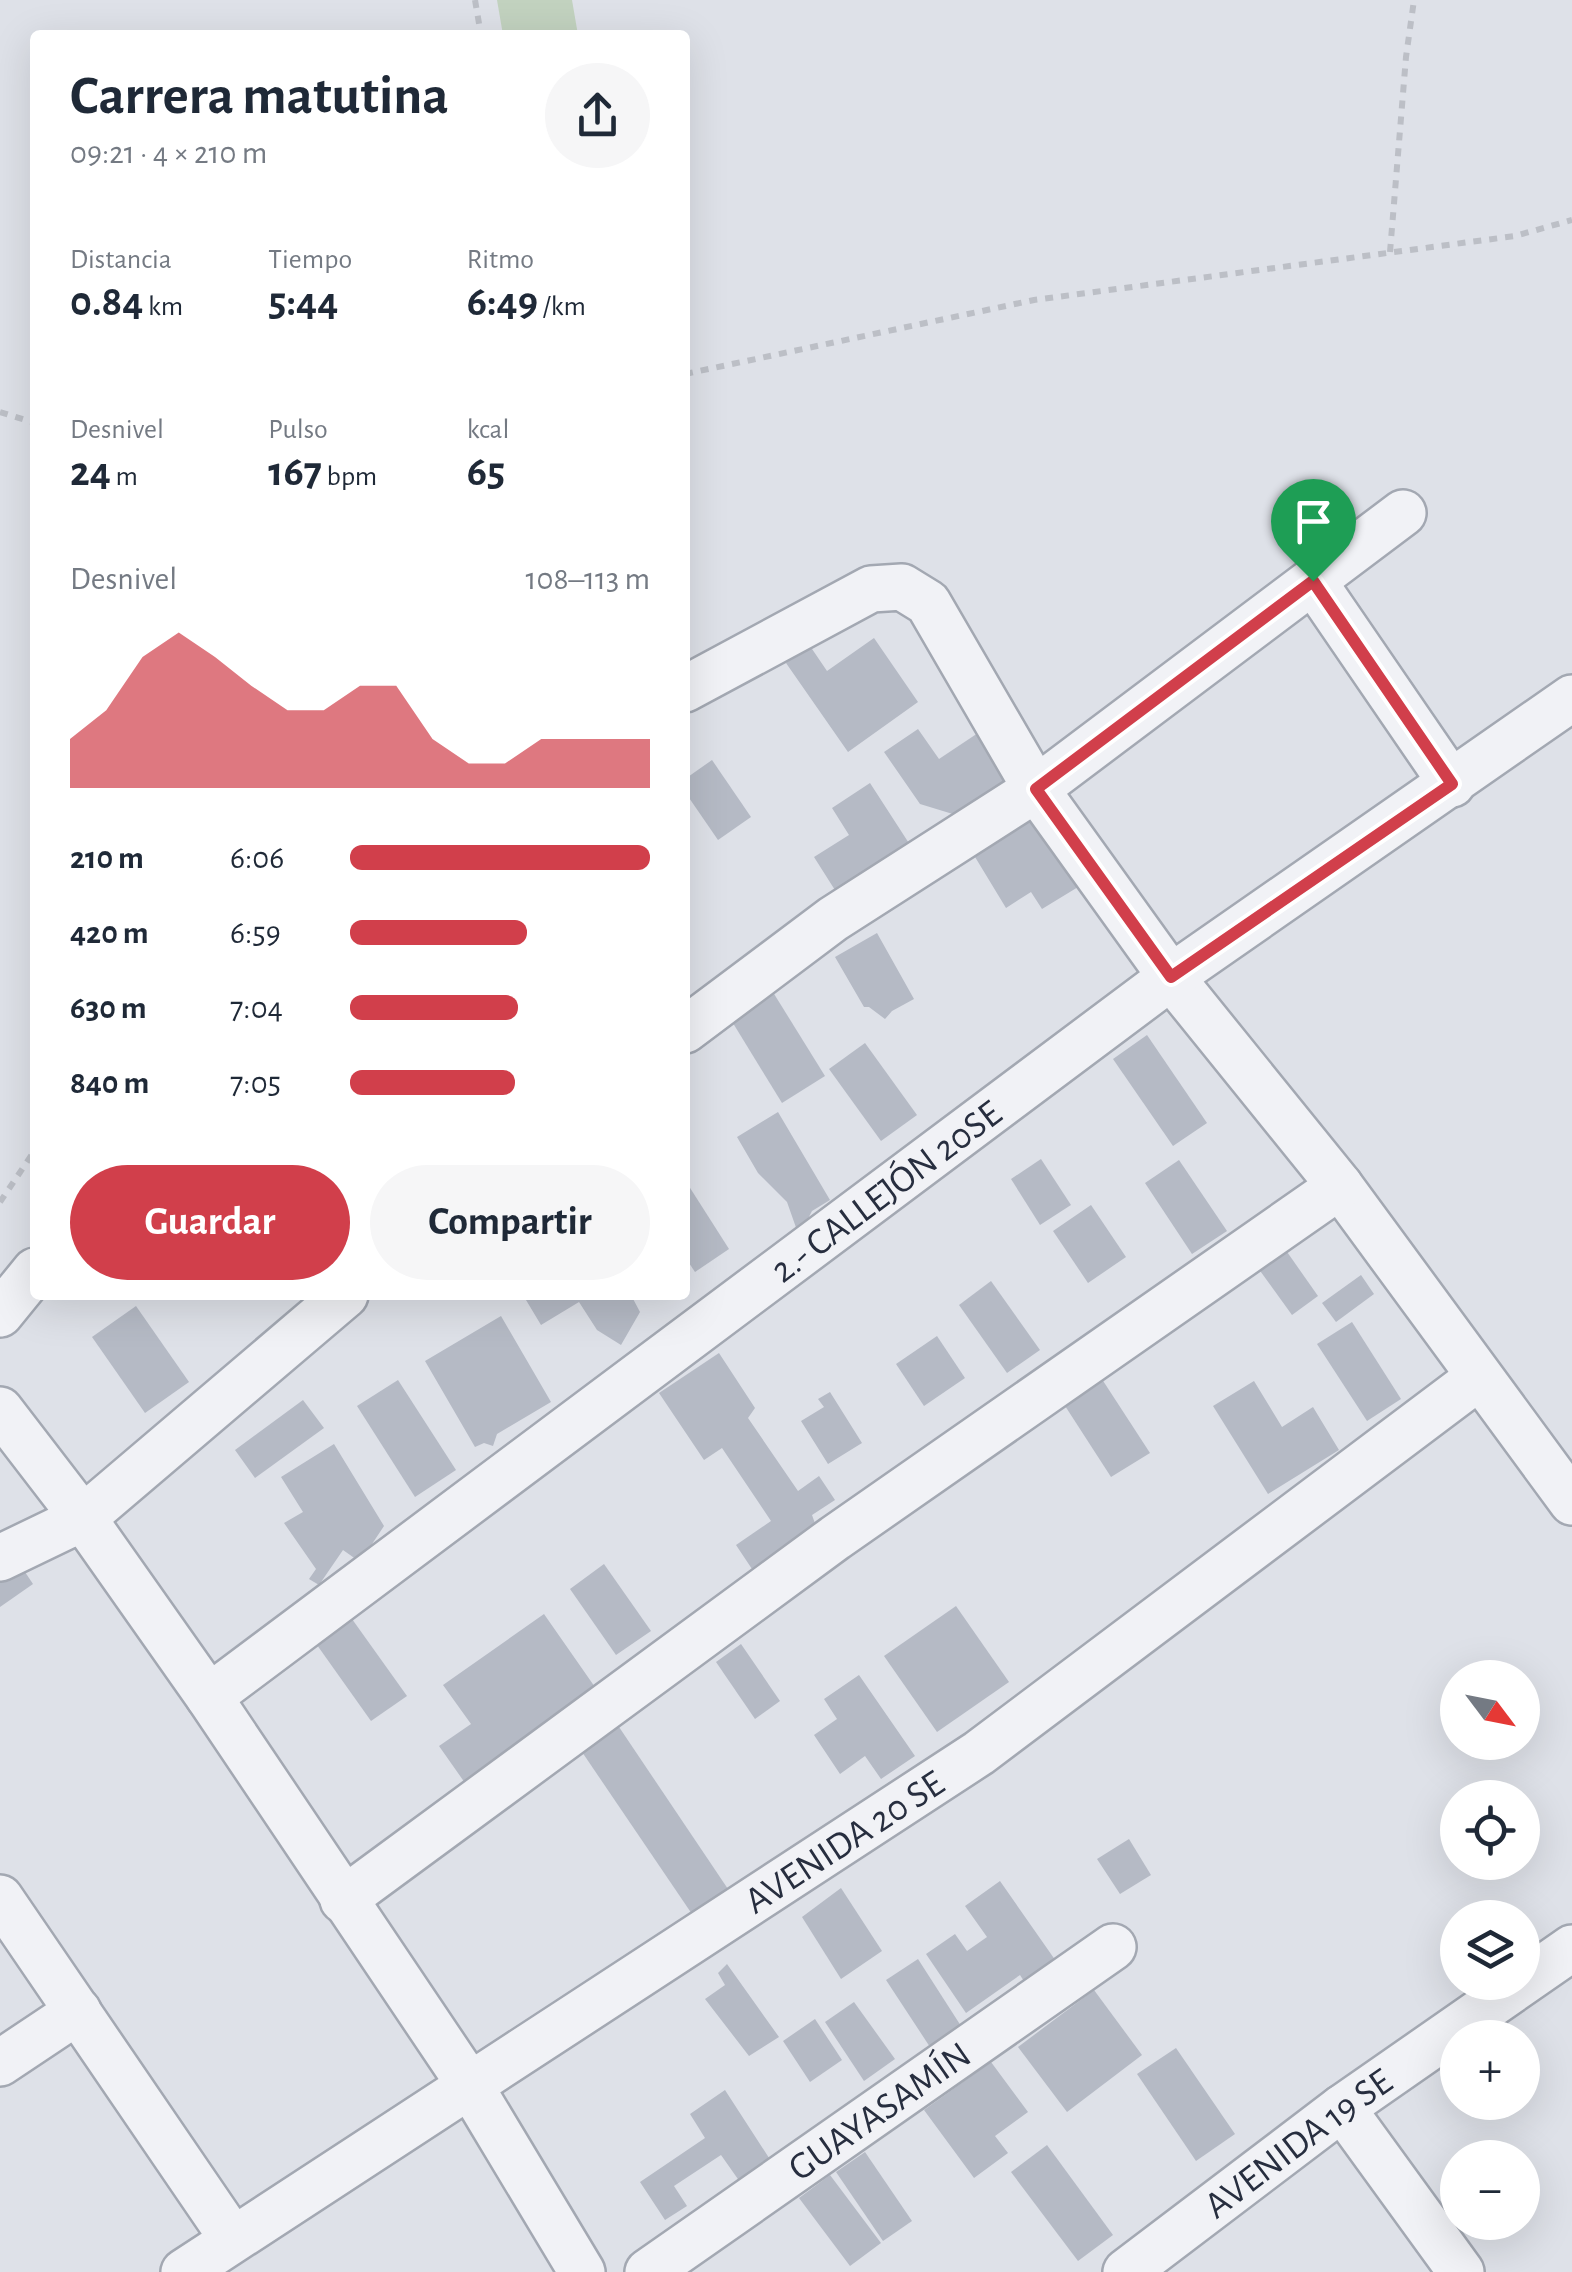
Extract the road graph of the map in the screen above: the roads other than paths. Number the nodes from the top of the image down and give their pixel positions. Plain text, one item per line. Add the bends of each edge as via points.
1 (1403, 513) dead end
2 (1313, 581) junction
3 (690, 686) edge
4 (1572, 698) edge
5 (1452, 784) junction
6 (1036, 789) junction
7 (1171, 977) junction
8 (690, 1026) edge
9 (1340, 1186) junction
10 (30, 1277) edge
11 (339, 1300) edge
12 (0, 1314) edge
13 (1479, 1377) junction
14 (0, 1410) edge
15 (1572, 1502) edge
16 (84, 1518) junction
17 (0, 1558) edge
18 (208, 1696) junction
19 (0, 1898) edge
20 (343, 1900) junction
21 (1114, 1947) dead end
22 (1568, 1959) edge
23 (78, 2011) junction
24 (2, 2059) edge
25 (469, 2084) junction
26 (1342, 2108) junction
27 (232, 2238) junction
28 (184, 2272) edge
29 (582, 2272) edge
30 (648, 2272) edge
31 (1126, 2272) edge
32 (1461, 2272) edge

1 - 2 street
2 - 5 street
2 - 6 street
3 - 6 street via 871,589 902,587 928,603
4 - 5 street, 2.- CALLEJÓN 20SE
5 - 7 street, 2.- CALLEJÓN 20SE
6 - 7 street
6 - 8 street via 832,919
7 - 9 street
7 - 18 street, 2.- CALLEJÓN 20SE
9 - 13 street
9 - 20 street via 835,1538
10 - 12 street
11 - 16 street
13 - 15 street
13 - 25 street, AVENIDA 20 SE via 979,1752
14 - 16 street
16 - 17 street
16 - 18 street
18 - 20 street
19 - 23 street
20 - 25 street
21 - 30 street, GUAYASAMÍN
22 - 26 street, AVENIDA 19 SE
23 - 24 street
23 - 27 street
25 - 27 street, AVENIDA 20 SE
25 - 29 street
26 - 31 street, AVENIDA 19 SE
26 - 32 street
27 - 28 street, AVENIDA 20 SE

